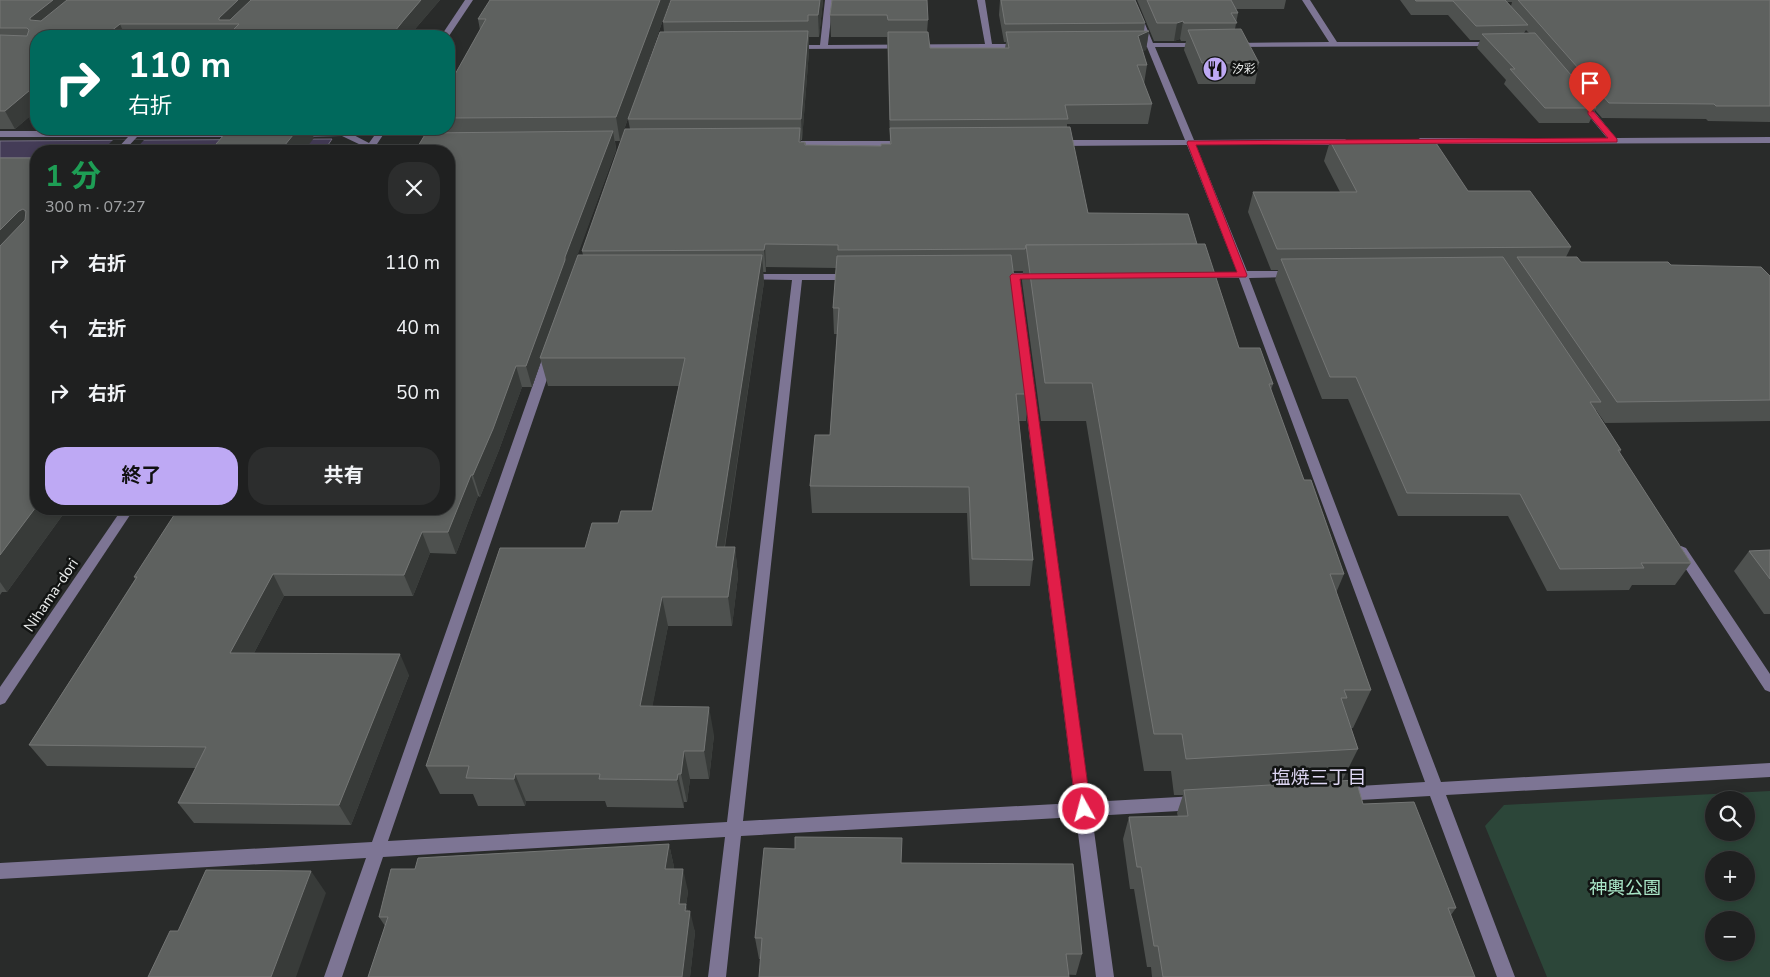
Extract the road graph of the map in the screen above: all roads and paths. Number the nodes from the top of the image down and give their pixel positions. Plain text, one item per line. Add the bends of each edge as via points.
1 (469, 0) edge
2 (829, 0) edge
3 (981, 0) edge
4 (1131, 0) edge
5 (1306, 0) edge
6 (449, 30) edge
7 (1334, 44) junction
8 (1502, 44) edge
9 (1131, 45) edge
10 (1150, 45) junction
11 (1208, 45) edge
12 (1227, 45) edge
13 (989, 46) junction
14 (1026, 46) edge
15 (785, 47) edge
16 (824, 47) junction
17 (1576, 96) edge
18 (0, 134) edge
19 (30, 134) edge
20 (135, 135) edge
21 (346, 135) edge
22 (1770, 140) edge
23 (1614, 141) junction
24 (1356, 142) edge
25 (1415, 142) edge
26 (1049, 143) edge
27 (1191, 143) junction
28 (781, 144) edge
29 (920, 144) edge
30 (125, 145) edge
31 (363, 145) edge
32 (1302, 274) edge
33 (1183, 275) edge
34 (1242, 275) junction
35 (985, 276) edge
36 (1015, 276) junction
37 (1055, 276) edge
38 (740, 277) edge
39 (797, 277) junction
40 (867, 277) edge
41 (554, 344) edge
42 (124, 515) edge
43 (1672, 538) edge
44 (1770, 686) edge
45 (0, 700) edge
46 (1770, 770) edge
47 (1435, 789) junction
48 (1328, 795) edge
49 (1210, 802) edge
50 (1084, 809) junction
51 (734, 829) junction
52 (378, 849) junction
53 (0, 870) edge
54 (333, 977) edge
55 (717, 977) edge
56 (1105, 977) edge
57 (1506, 977) edge

1 - 6 street
2 - 16 street
3 - 13 street
4 - 10 street
5 - 7 street
7 - 8 street
7 - 12 street
9 - 10 street
10 - 11 street
10 - 27 street
13 - 14 street
13 - 16 street
15 - 16 street
17 - 23 street
18 - 19 street
20 - 30 street
21 - 31 street
22 - 23 street
23 - 25 street
24 - 27 street
26 - 27 street
27 - 34 street
28 - 29 street
32 - 34 street
33 - 34 street
34 - 47 street
35 - 36 street
36 - 37 street
36 - 50 street
38 - 39 street
39 - 40 street
39 - 51 street
41 - 52 street
42 - 45 street, Nihama-dori
43 - 44 street
46 - 47 street
47 - 48 street
47 - 57 street
49 - 50 street
50 - 51 street
50 - 56 street
51 - 52 street
51 - 55 street
52 - 53 street
52 - 54 street

